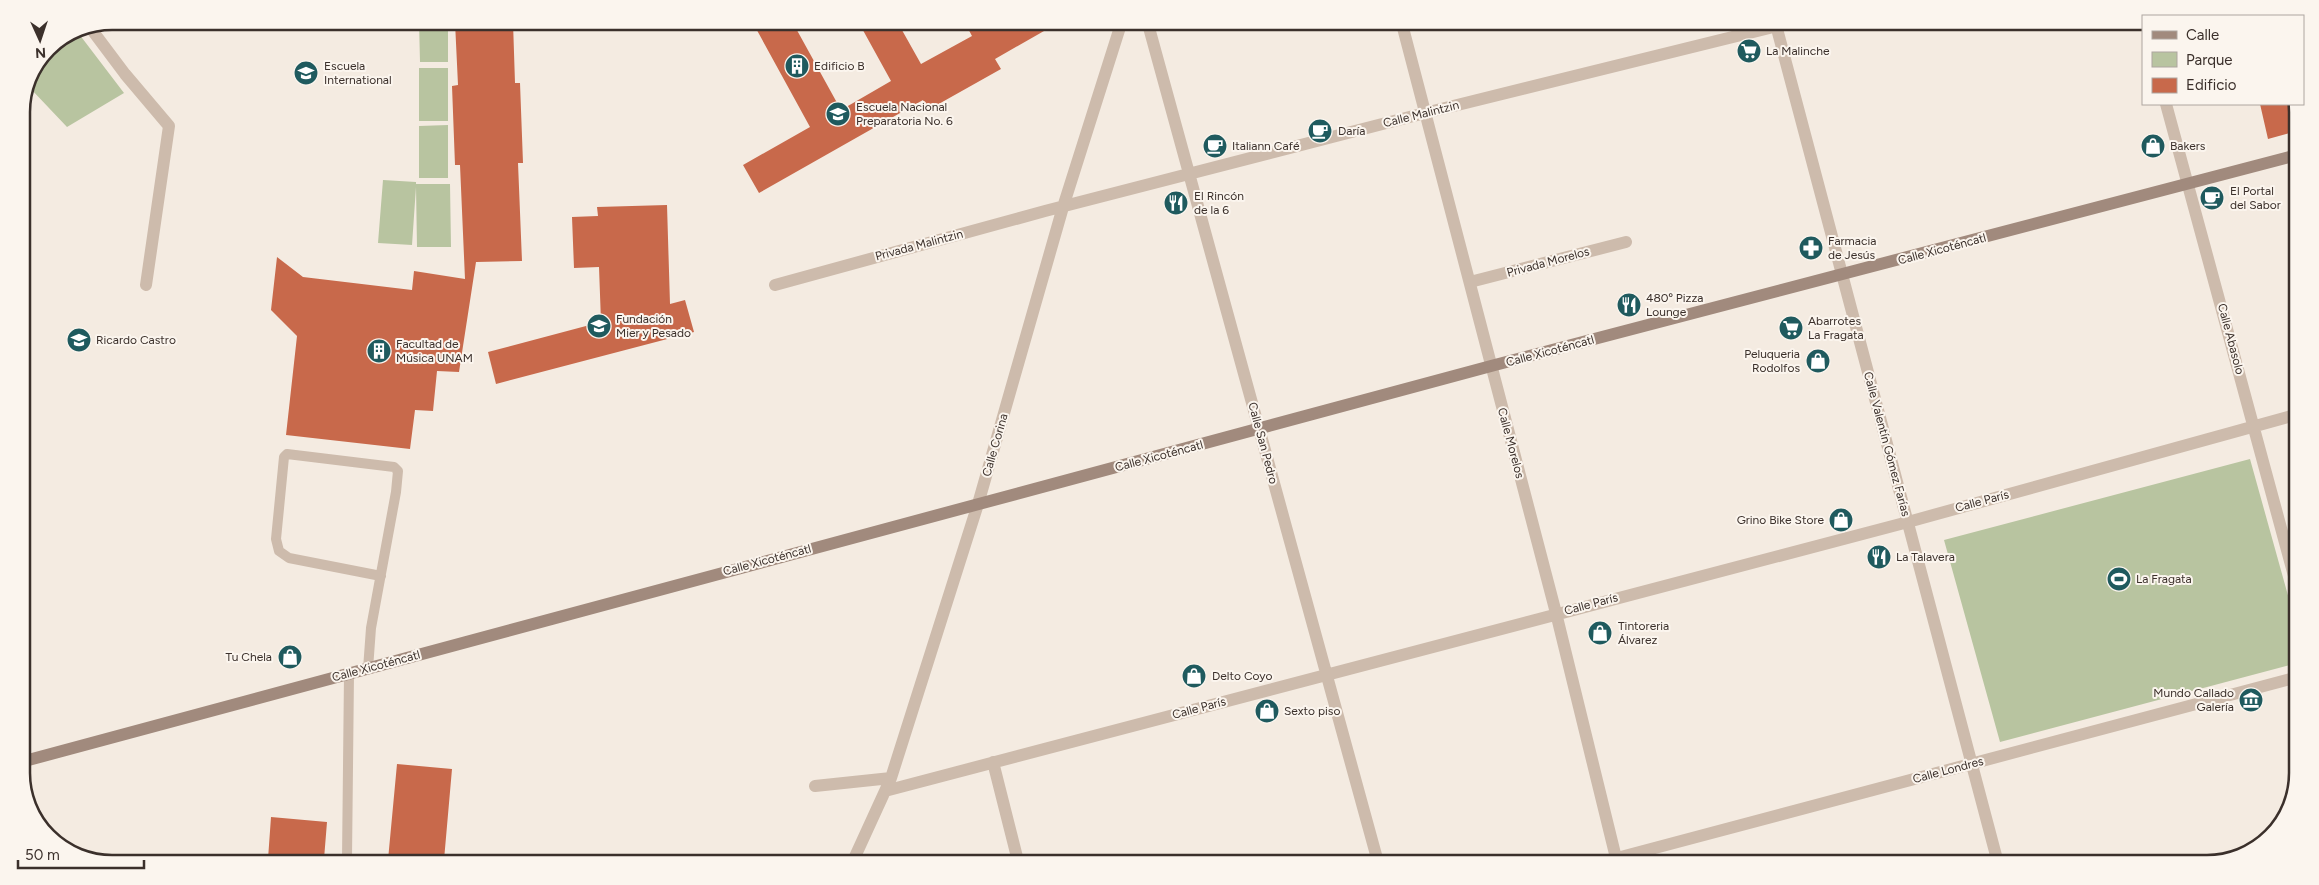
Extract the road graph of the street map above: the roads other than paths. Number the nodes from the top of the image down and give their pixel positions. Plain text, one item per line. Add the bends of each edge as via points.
1 (1119, 30) edge
2 (1150, 30) edge
3 (1404, 30) edge
4 (1762, 30) edge
5 (1779, 30) edge
6 (94, 33) edge
7 (2166, 105) edge
8 (1426, 113) junction
9 (2289, 157) edge
10 (1190, 175) junction
11 (2188, 183) junction
12 (1063, 207) junction
13 (1626, 242) dead end
14 (1841, 275) junction
15 (1470, 282) junction
16 (146, 285) dead end
17 (775, 285) dead end
18 (1491, 366) junction
19 (2289, 417) edge
20 (2255, 426) junction
21 (1260, 429) junction
22 (978, 504) junction
23 (1908, 522) junction
24 (2289, 557) edge
25 (381, 576) junction
26 (1556, 613) junction
27 (368, 669) junction
28 (349, 674) junction
29 (1326, 675) junction
30 (2289, 679) edge
31 (30, 760) edge
32 (993, 762) junction
33 (1972, 764) junction
34 (891, 778) junction
35 (815, 786) dead end
36 (885, 791) junction
37 (347, 855) edge
38 (856, 855) edge
39 (1016, 855) edge
40 (1376, 855) edge
41 (1615, 855) edge
42 (1638, 855) edge
43 (1996, 855) edge

1 - 12 street, Calle Corina
2 - 10 street, Calle San Pedro
3 - 8 street, Calle Morelos
4 - 8 street, Calle Malintzin
5 - 14 street, Calle Valentín Gómez Farías
6 - 16 street via 169,126
7 - 11 street, Calle Abasolo
8 - 10 street, Calle Malintzin
8 - 15 street, Calle Morelos
9 - 11 street, Calle Xicoténcatl
10 - 12 street, Calle Malintzin
10 - 21 street, Calle San Pedro
11 - 14 street, Calle Xicoténcatl
11 - 20 street, Calle Abasolo
12 - 17 street, Privada Malintzin
12 - 22 street, Calle Corina
13 - 15 street, Privada Morelos
14 - 18 street, Calle Xicoténcatl
14 - 23 street, Calle Valentín Gómez Farías
15 - 18 street, Calle Morelos
18 - 21 street, Calle Xicoténcatl
18 - 26 street, Calle Morelos
19 - 20 street, Calle París
20 - 23 street, Calle París
20 - 24 street, Calle Abasolo
21 - 22 street, Calle Xicoténcatl
21 - 29 street, Calle San Pedro
22 - 27 street, Calle Xicoténcatl
22 - 34 street, Calle Corina
23 - 26 street, Calle París
23 - 33 street, Calle Valentín Gómez Farías
25 - 25 lane via 398,471 394,467 287,454 284,457 276,539 279,551 289,558
25 - 27 lane
26 - 29 street, Calle París
26 - 41 street, Calle Morelos
27 - 28 street, Calle Xicoténcatl
28 - 31 street, Calle Xicoténcatl
28 - 37 lane
29 - 32 street, Calle París
29 - 40 street, Calle San Pedro
30 - 33 street, Calle Londres
32 - 36 street, Calle París
32 - 39 street
33 - 42 street, Calle Londres
33 - 43 street, Calle Valentín Gómez Farías
34 - 35 street
34 - 36 street, Calle Corina
36 - 38 street, Calle Corina

